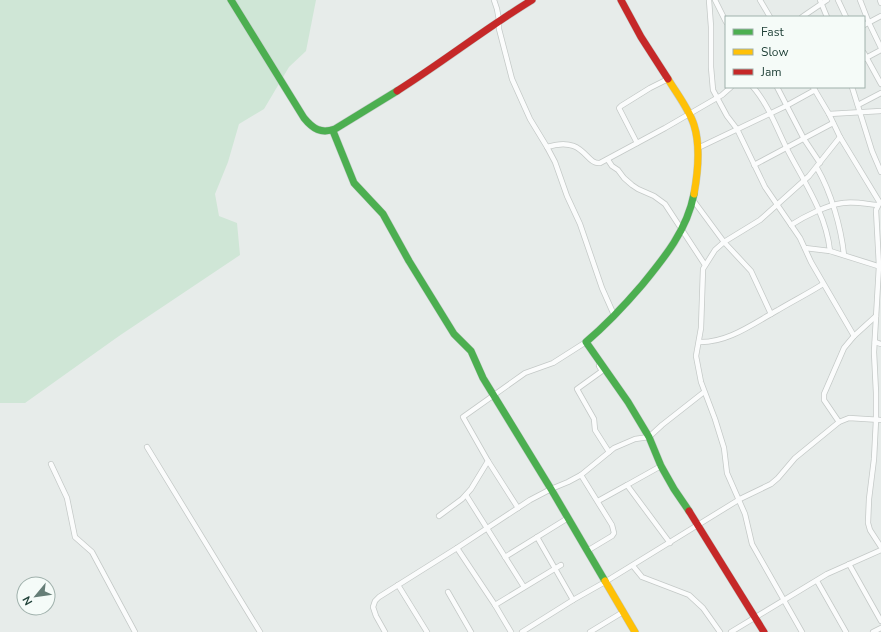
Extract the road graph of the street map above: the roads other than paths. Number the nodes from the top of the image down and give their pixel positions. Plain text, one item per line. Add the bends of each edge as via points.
1 (231, 0) edge
2 (494, 0) edge
3 (532, 0) edge
4 (621, 0) edge
5 (709, 0) edge
6 (714, 0) edge
7 (760, 0) edge
8 (827, 0) edge
9 (838, 0) edge
10 (860, 0) edge
11 (880, 0) edge
12 (821, 2) edge
13 (881, 3) edge
14 (769, 16) edge
15 (803, 16) edge
16 (828, 16) edge
17 (846, 16) edge
18 (864, 16) edge
19 (881, 16) edge
20 (499, 20) junction
21 (725, 20) edge
22 (866, 24) edge
23 (881, 49) edge
24 (865, 56) edge
25 (668, 79) junction
26 (881, 84) edge
27 (730, 88) edge
28 (754, 88) edge
29 (777, 88) edge
30 (852, 88) edge
31 (814, 89) edge
32 (881, 93) edge
33 (717, 98) junction
34 (858, 105) junction
35 (786, 106) junction
36 (881, 111) edge
37 (859, 112) junction
38 (689, 114) junction
39 (769, 114) junction
40 (829, 114) junction
41 (834, 123) junction
42 (737, 129) junction
43 (333, 131) junction
44 (840, 137) junction
45 (804, 139) junction
46 (637, 143) junction
47 (547, 147) junction
48 (698, 148) junction
49 (786, 148) junction
50 (608, 160) junction
51 (820, 162) junction
52 (754, 165) junction
53 (817, 168) junction
54 (881, 172) edge
55 (804, 180) junction
56 (693, 200) junction
57 (778, 204) junction
58 (879, 204) edge
59 (832, 205) junction
60 (818, 212) junction
61 (791, 225) junction
62 (682, 231) junction
63 (724, 242) junction
64 (805, 248) junction
65 (830, 251) junction
66 (844, 255) junction
67 (705, 265) junction
68 (880, 267) edge
69 (823, 284) junction
70 (771, 314) junction
71 (614, 315) junction
72 (876, 316) junction
73 (854, 336) junction
74 (586, 342) junction
75 (699, 342) junction
76 (875, 342) junction
77 (881, 344) edge
78 (704, 392) junction
79 (493, 396) junction
80 (878, 420) edge
81 (839, 422) junction
82 (649, 437) junction
83 (147, 447) dead end
84 (609, 452) junction
85 (488, 461) junction
86 (51, 464) dead end
87 (661, 466) junction
88 (581, 475) junction
89 (627, 485) junction
90 (551, 489) junction
91 (466, 495) junction
92 (740, 499) junction
93 (598, 501) junction
94 (518, 508) junction
95 (439, 516) dead end
96 (568, 518) junction
97 (699, 524) junction
98 (488, 528) junction
99 (537, 537) junction
100 (670, 543) junction
101 (881, 547) edge
102 (457, 548) junction
103 (881, 550) edge
104 (587, 551) junction
105 (505, 557) junction
106 (849, 564) junction
107 (561, 565) dead end
108 (633, 566) junction
109 (555, 568) junction
110 (817, 581) junction
111 (605, 582) junction
112 (398, 585) junction
113 (524, 588) junction
114 (448, 592) dead end
115 (574, 600) junction
116 (784, 601) junction
117 (496, 606) junction
118 (623, 612) junction
119 (755, 617) junction
120 (881, 621) edge
121 (881, 628) edge
122 (134, 632) edge
123 (260, 632) edge
124 (385, 632) edge
125 (427, 632) edge
126 (471, 632) edge
127 (510, 632) edge
128 (522, 632) edge
129 (590, 632) edge
130 (635, 632) edge
131 (720, 632) edge
132 (731, 632) edge
133 (764, 632) edge
134 (802, 632) edge
135 (846, 632) edge
136 (873, 632) edge

1 - 43 street via 307,123 315,130
2 - 20 street
3 - 20 street
4 - 25 street
5 - 33 street via 712,83
6 - 21 street
7 - 14 street
8 - 12 street
9 - 17 street
10 - 18 street
11 - 13 street
12 - 15 street
12 - 16 street
19 - 22 street
20 - 43 street via 427,72
20 - 47 street via 512,79 530,119
22 - 23 street
23 - 24 street
24 - 26 street
25 - 38 street
25 - 46 street via 619,108
27 - 33 street
28 - 39 street
29 - 35 street
30 - 34 street
31 - 35 street
31 - 40 street
32 - 34 street
33 - 38 street
33 - 42 street
34 - 37 street
35 - 39 street
35 - 45 street
36 - 37 street
37 - 40 street
37 - 54 street
38 - 46 street
38 - 48 street via 695,128
39 - 42 street
39 - 49 street
40 - 41 street
41 - 44 street
41 - 45 street
42 - 48 street
42 - 52 street
43 - 79 street via 354,183 383,214 454,334 471,351
44 - 51 street
44 - 58 street
45 - 49 street
45 - 51 street
46 - 50 street
47 - 50 street via 568,144 579,148 596,164
47 - 71 street via 580,224
48 - 56 street
49 - 52 street
49 - 55 street
50 - 62 street via 632,185 665,204
51 - 53 street
52 - 57 street via 765,187
53 - 55 street
53 - 59 street
55 - 57 street
55 - 60 street
56 - 62 street
56 - 63 street
57 - 61 street
57 - 63 street via 760,220
58 - 59 street
58 - 68 street via 876,210
59 - 60 street
59 - 66 street
60 - 61 street
60 - 65 street via 828,234
61 - 64 street
62 - 67 street
62 - 71 street via 671,250
63 - 67 street
63 - 70 street via 751,271
64 - 65 street
64 - 69 street
65 - 66 street
66 - 68 street
67 - 75 street via 702,269
68 - 72 street
69 - 70 street
69 - 73 street
70 - 75 street via 722,338
71 - 74 street
72 - 73 street
72 - 76 street
73 - 81 street via 844,348 824,394 824,400
74 - 79 street via 553,363 525,373
74 - 82 street
74 - 84 street via 602,371 577,389 594,419 594,430
75 - 78 street via 696,356
76 - 77 street
76 - 80 street
78 - 82 street
78 - 92 street via 713,410 724,448 727,473
79 - 85 street via 463,417
79 - 90 street
80 - 81 street via 849,418
80 - 101 street via 868,523
81 - 92 street via 795,458 771,484
82 - 84 street via 635,439
82 - 87 street
83 - 123 street
84 - 88 street
85 - 91 street
85 - 94 street
86 - 122 street via 67,498 74,537 92,552
87 - 89 street
87 - 97 street
88 - 90 street
88 - 93 street
89 - 93 street
89 - 100 street
90 - 94 street
90 - 96 street
91 - 95 street
91 - 98 street
92 - 97 street
92 - 116 street via 752,544
93 - 104 street via 614,532 612,536
94 - 98 street
96 - 99 street
96 - 104 street
97 - 100 street
97 - 119 street
98 - 102 street
98 - 105 street
99 - 105 street
99 - 109 street
100 - 108 street
102 - 112 street
102 - 117 street
103 - 106 street
104 - 111 street
105 - 113 street
106 - 110 street
106 - 120 street
107 - 109 street
108 - 111 street
108 - 131 street via 642,577 689,595 703,608
109 - 113 street
109 - 115 street
110 - 116 street
110 - 135 street
111 - 115 street
111 - 118 street
112 - 124 street via 379,597 373,607
112 - 125 street
113 - 117 street
114 - 126 street
115 - 128 street
116 - 119 street
116 - 134 street
117 - 127 street
118 - 129 street
118 - 130 street
119 - 132 street
119 - 133 street
121 - 136 street

